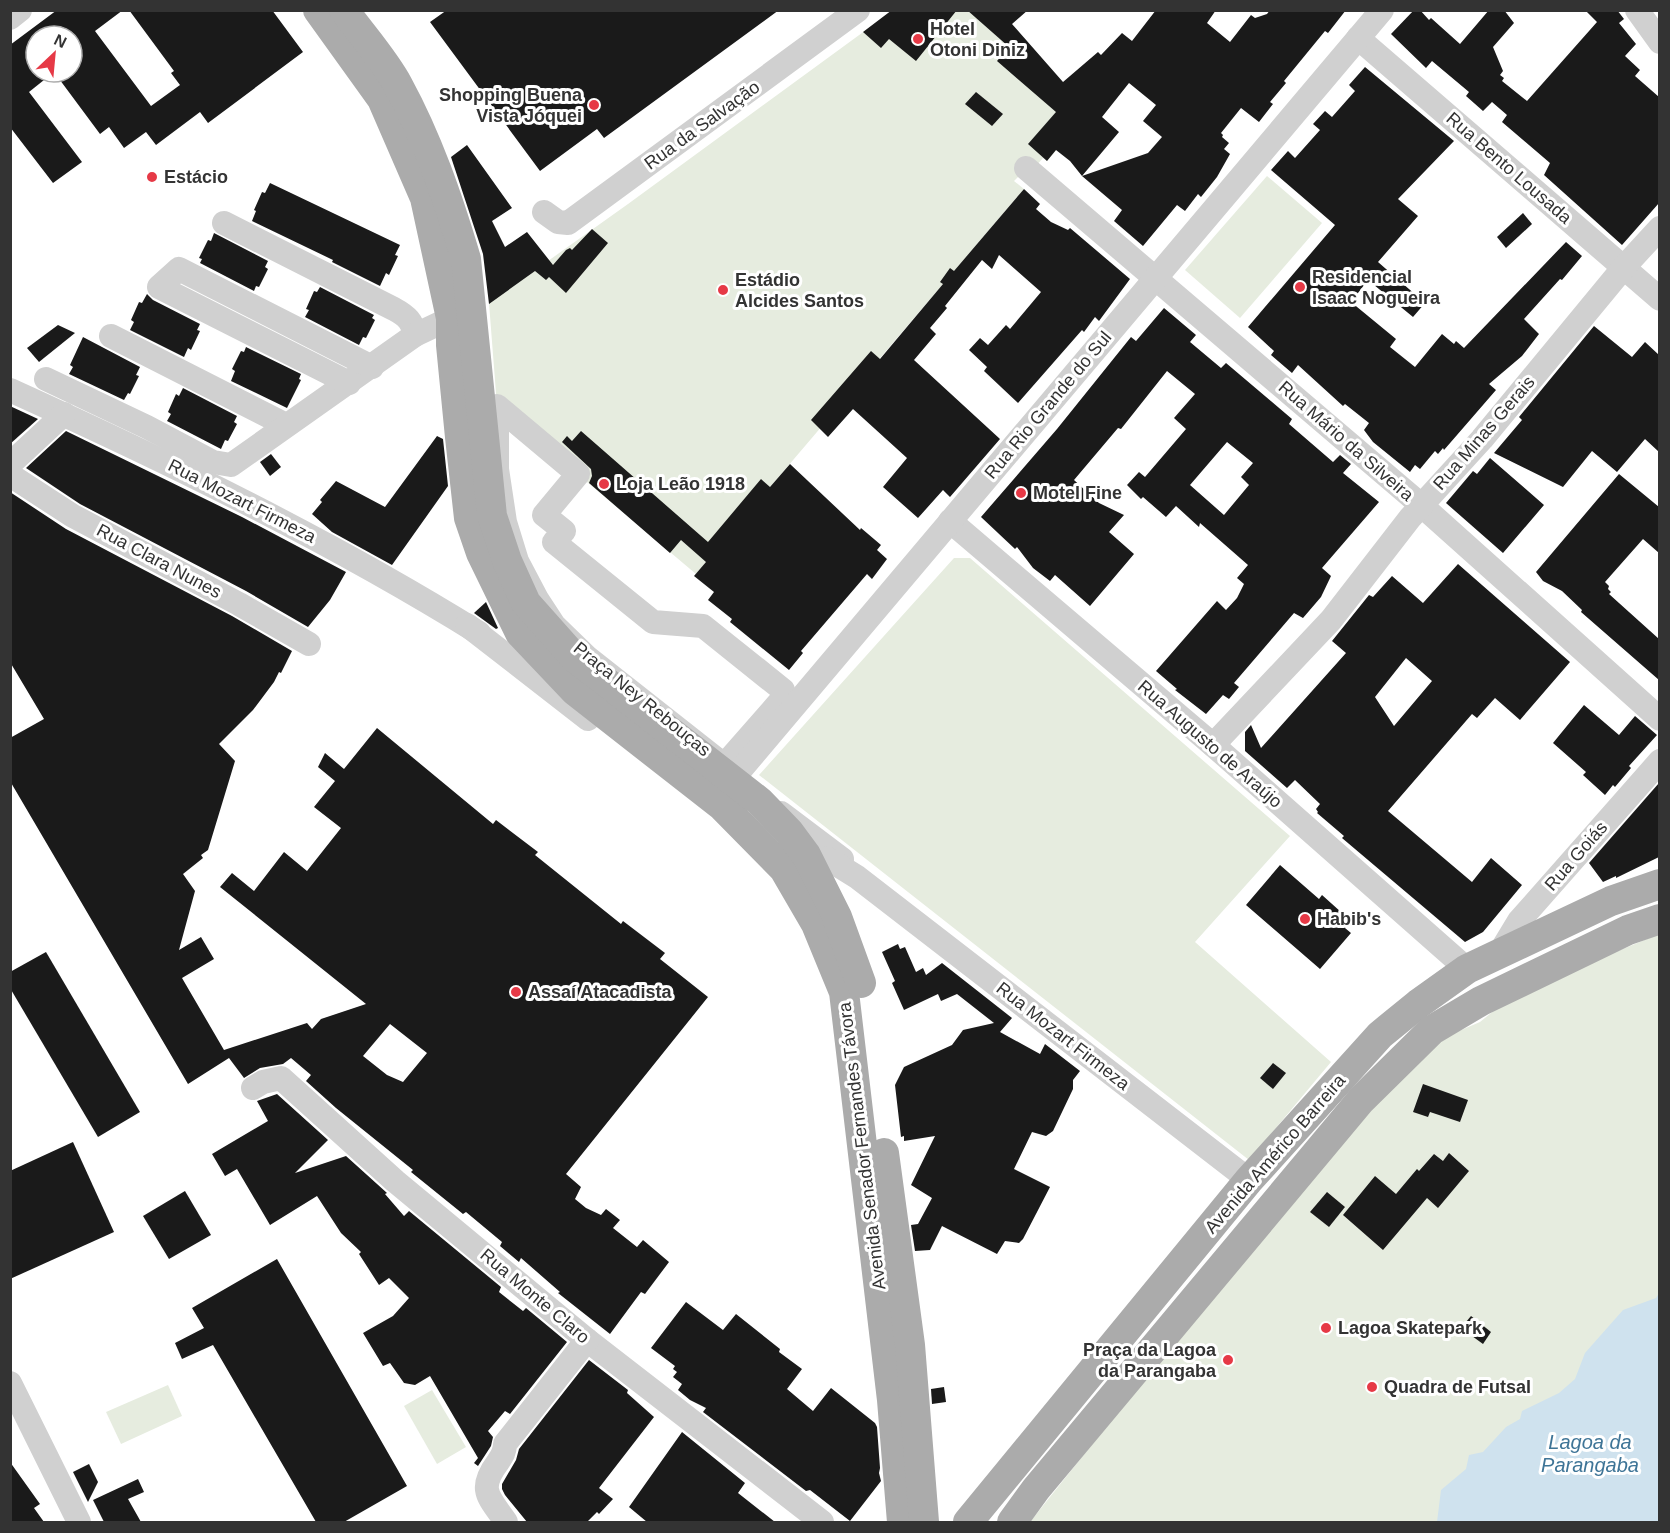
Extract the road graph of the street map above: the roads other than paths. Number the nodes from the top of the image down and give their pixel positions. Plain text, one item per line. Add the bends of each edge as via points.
1 (20, 10) edge
2 (318, 10) edge
3 (344, 10) edge
4 (858, 10) edge
5 (1382, 10) edge
6 (1636, 10) edge
7 (10, 18) edge
8 (1358, 38) junction
9 (1659, 42) edge
10 (1026, 168) dead end
11 (544, 212) dead end
12 (224, 222) dead end
13 (1659, 228) edge
14 (1624, 267) junction
15 (1155, 278) junction
16 (1659, 299) edge
17 (265, 312) junction
18 (451, 318) junction
19 (246, 331) junction
20 (415, 335) junction
21 (111, 336) dead end
22 (372, 367) junction
23 (46, 379) dead end
24 (349, 383) junction
25 (10, 390) edge
26 (64, 414) junction
27 (286, 425) junction
28 (141, 438) junction
29 (10, 464) edge
30 (10, 475) edge
31 (1421, 505) junction
32 (950, 521) junction
33 (517, 561) joint
34 (467, 625) junction
35 (520, 633) junction
36 (309, 644) dead end
37 (1659, 719) edge
38 (1213, 745) junction
39 (1659, 762) edge
40 (723, 790) junction
41 (759, 801) junction
42 (806, 855) junction
43 (1659, 884) edge
44 (876, 892) junction
45 (1659, 919) edge
46 (1499, 954) junction
47 (1467, 969) junction
48 (253, 1088) dead end
49 (1249, 1180) junction
50 (587, 1340) junction
51 (10, 1383) edge
52 (500, 1514) edge
53 (79, 1522) edge
54 (822, 1522) edge
55 (902, 1522) edge
56 (924, 1522) edge
57 (968, 1522) edge
58 (1012, 1522) edge

1 - 7 street
2 - 18 main road, Avenida Senador Fernandes Távora via 382,99 402,144 425,198
3 - 40 main road, Avenida Senador Fernandes Távora via 397,83 436,167 466,259 492,516 526,603 574,657
4 - 11 street, Rua da Salvação via 568,223 558,222
5 - 8 street, Rua Rio Grande do Sul
6 - 9 street
8 - 14 street, Rua Bento Lousada
8 - 15 street, Rua Rio Grande do Sul
10 - 15 street, Rua Mário da Silveira
12 - 20 street via 394,309 413,324
13 - 14 street, Rua Minas Gerais
14 - 16 street, Rua Bento Lousada
14 - 31 street, Rua Minas Gerais via 1482,439
15 - 31 street, Rua Mário da Silveira
15 - 32 street, Rua Rio Grande do Sul
17 - 19 street
17 - 19 street via 179,269 159,287
17 - 22 street
18 - 20 street
18 - 35 main road, Avenida Senador Fernandes Távora via 469,518 481,553
19 - 24 street
20 - 22 street
21 - 27 street
22 - 24 street
23 - 28 street
24 - 27 street
25 - 26 street, Rua Mozart Firmeza
26 - 28 street, Rua Mozart Firmeza
26 - 29 street
27 - 28 street via 231,465
28 - 34 street, Rua Mozart Firmeza
30 - 36 street, Rua Clara Nunes via 73,516
31 - 37 street, Rua Mário da Silveira
31 - 38 street, Rua Minas Gerais via 1331,620
32 - 38 street, Rua Augusto de Araújo
32 - 40 street, Rua Rio Grande do Sul
33 - 33 street, Praça Ney Rebouças via 556,627 588,658 720,762 728,761 784,697 783,690 703,626 653,622 554,542 564,531 544,515 578,474 497,406 497,469 505,522
34 - 35 street, Rua Mozart Firmeza via 500,641
34 - 40 street, Rua Mozart Firmeza via 672,784
35 - 40 main road, Avenida Senador Fernandes Távora via 575,691
38 - 47 street, Rua Augusto de Araújo
39 - 46 street, Rua Goiás via 1519,921
40 - 41 main road, Avenida Senador Fernandes Távora
40 - 55 main road, Avenida Senador Fernandes Távora via 784,869 816,924 844,992 892,1400
41 - 42 main road, Avenida Senador Fernandes Távora
41 - 44 street, Rua Mozart Firmeza via 790,818 840,857
42 - 44 street, Rua Mozart Firmeza via 828,859
42 - 56 main road, Avenida Senador Fernandes Távora via 837,916 861,980 910,1345
43 - 46 main road, Avenida Américo Barreira via 1611,901
44 - 49 street, Rua Mozart Firmeza
45 - 58 main road, Avenida Américo Barreira via 1481,1001 1432,1030 1402,1057 1360,1100
46 - 47 main road, Avenida Américo Barreira
47 - 49 main road, Avenida Américo Barreira via 1380,1035
48 - 50 street, Rua Monte Claro via 281,1078 395,1181
49 - 57 main road, Avenida Américo Barreira
50 - 52 street via 505,1444 505,1451 487,1477 486,1491
50 - 54 street, Rua Monte Claro
51 - 53 street

